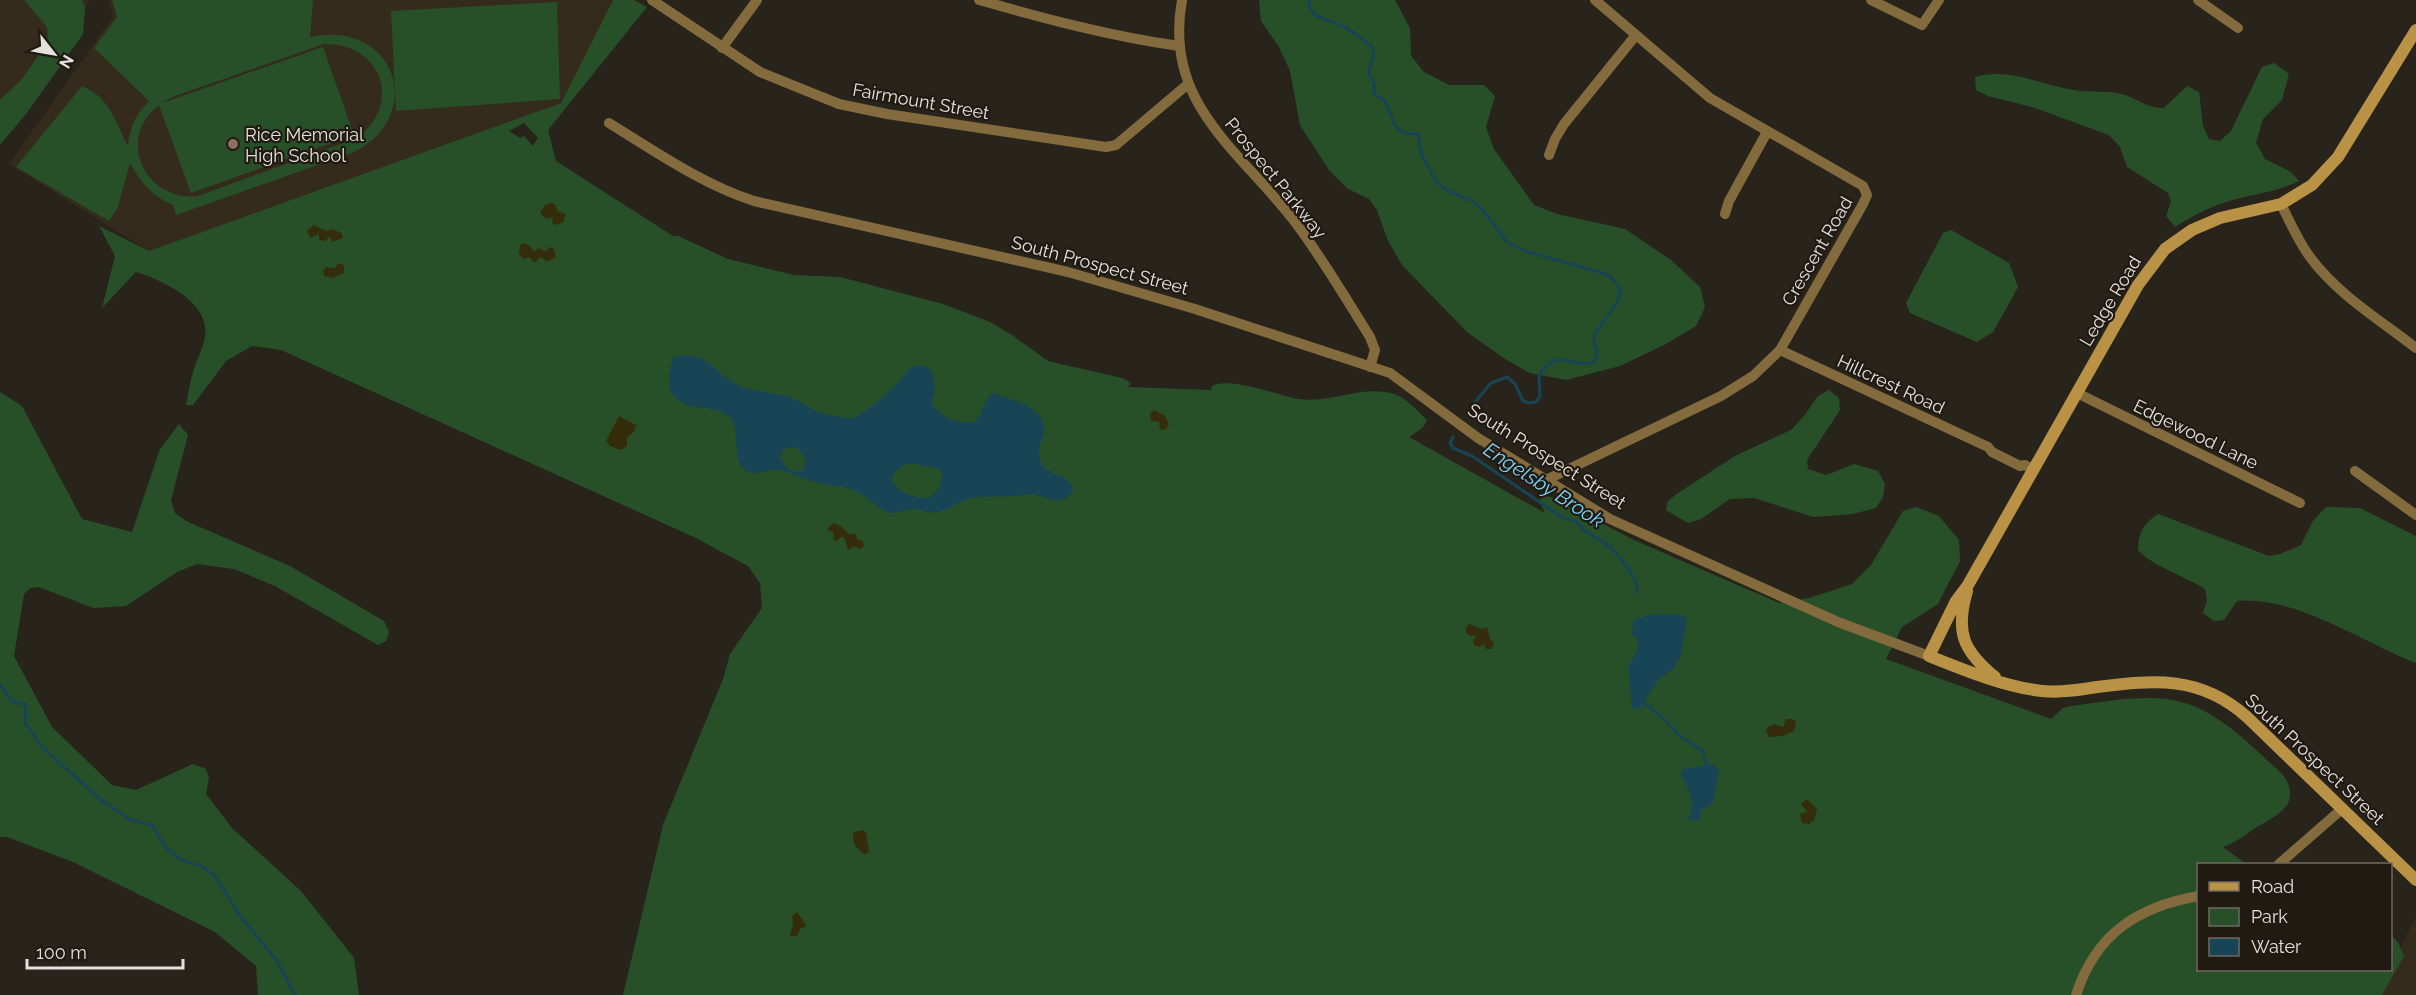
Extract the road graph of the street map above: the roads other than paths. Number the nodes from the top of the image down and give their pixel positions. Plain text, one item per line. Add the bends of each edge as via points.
1 (652, 0) edge
2 (757, 0) edge
3 (979, 0) edge
4 (1182, 0) edge
5 (1595, 0) edge
6 (1871, 0) edge
7 (1939, 0) edge
8 (2198, 0) edge
9 (2238, 28) dead end
10 (2416, 30) edge
11 (1636, 35) junction
12 (1179, 46) junction
13 (722, 48) junction
14 (1188, 84) junction
15 (609, 123) dead end
16 (1767, 132) junction
17 (1549, 155) dead end
18 (2281, 204) junction
19 (1725, 214) dead end
20 (2416, 348) edge
21 (1780, 350) junction
22 (1370, 367) junction
23 (2077, 393) junction
24 (2029, 467) junction
25 (2355, 471) dead end
26 (1546, 480) junction
27 (2300, 503) dead end
28 (2416, 515) edge
29 (1968, 585) junction
30 (1929, 656) junction
31 (1998, 680) junction
32 (2342, 809) junction
33 (2280, 863) edge
34 (2416, 879) edge
35 (2197, 896) edge
36 (2076, 995) edge

1 - 13 street, Fairmount Street
2 - 13 street
3 - 12 street via 1084,30
4 - 12 street, Prospect Parkway
5 - 11 street, Crescent Road
6 - 7 street via 1922,25
8 - 9 street
10 - 18 street, Ledge Road via 2331,166 2312,185
11 - 16 street, Crescent Road via 1710,98
11 - 17 street via 1564,124
12 - 14 street, Prospect Parkway
13 - 14 street, Fairmount Street via 760,72 855,109 1106,147 1116,145
14 - 22 street, Prospect Parkway via 1212,124 1310,244 1370,337 1375,350
15 - 22 street, South Prospect Street via 731,194 1068,272
16 - 19 street
16 - 21 street, Crescent Road via 1863,186 1867,195
18 - 20 street via 2301,243 2326,276
18 - 23 street, Ledge Road via 2202,224 2164,249 2138,285
21 - 24 street, Hillcrest Road via 1995,447
21 - 26 street, Crescent Road via 1753,376 1721,396
22 - 26 street, South Prospect Street via 1398,378 1478,438
23 - 24 street, Ledge Road
23 - 27 street, Edgewood Lane
24 - 29 street, Ledge Road
25 - 28 street
26 - 30 street, South Prospect Street via 1610,519 1677,550 1838,622
29 - 30 street, Ledge Road
29 - 31 street, Ledge Road via 1960,623 1964,643 1976,661
30 - 31 street, South Prospect Street
31 - 32 street, South Prospect Street via 2044,691 2153,681 2187,684 2209,691 2239,710
32 - 33 street
32 - 34 street, South Prospect Street
35 - 36 street via 2153,907 2118,930 2084,972

